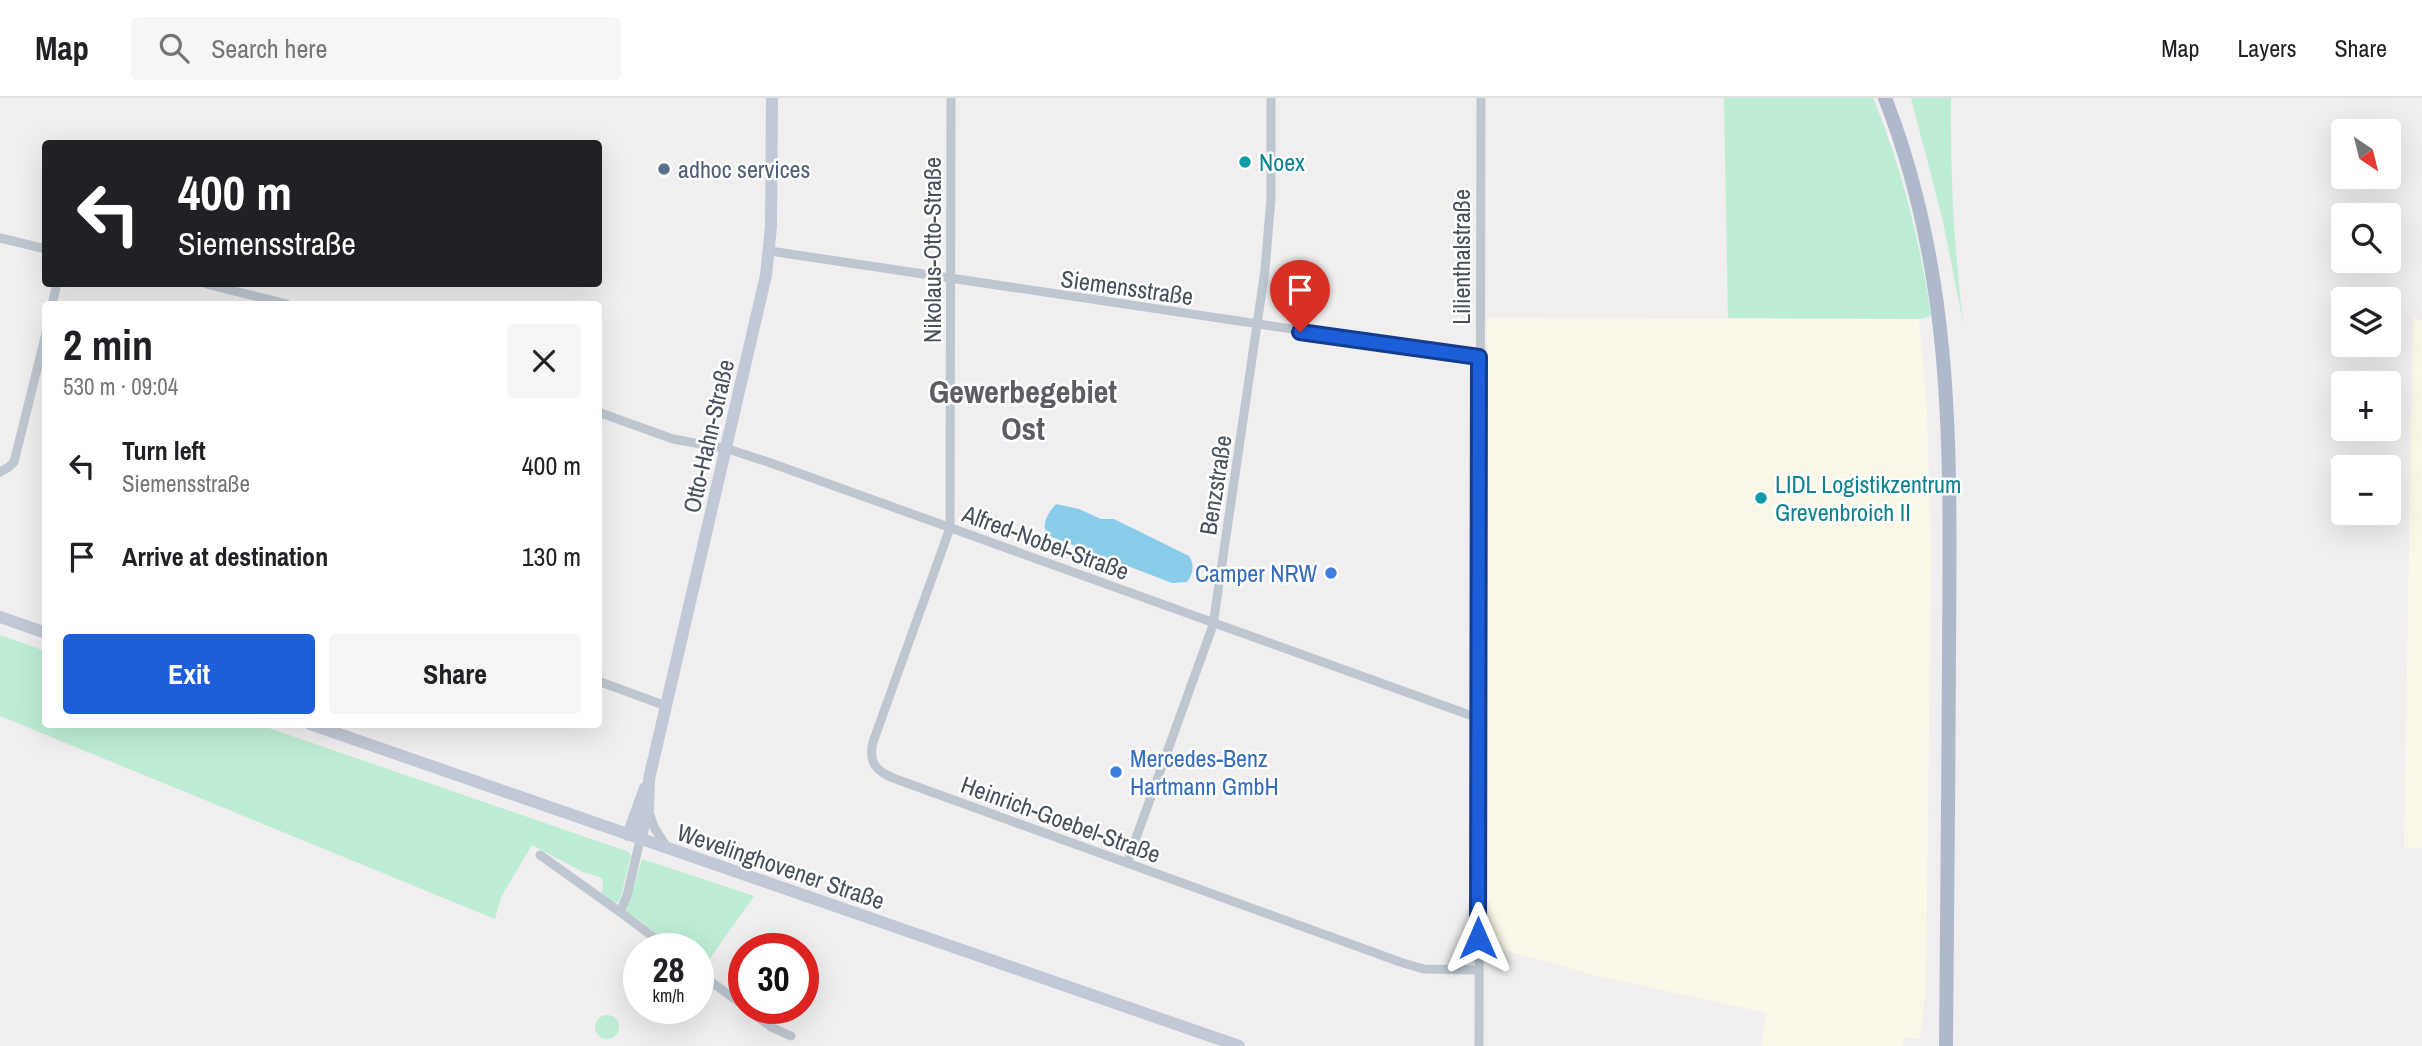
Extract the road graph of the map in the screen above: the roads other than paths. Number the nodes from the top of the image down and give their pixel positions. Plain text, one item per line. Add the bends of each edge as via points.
1 (772, 98) edge
2 (951, 98) edge
3 (1271, 98) edge
4 (1481, 98) edge
5 (1885, 98) edge
6 (0, 238) edge
7 (42, 247) edge
8 (770, 251) junction
9 (951, 280) junction
10 (218, 287) edge
11 (275, 301) edge
12 (1258, 326) junction
13 (42, 349) edge
14 (1479, 357) junction
15 (602, 413) edge
16 (728, 449) junction
17 (0, 472) edge
18 (950, 528) junction
19 (0, 617) edge
20 (1213, 625) junction
21 (42, 631) edge
22 (602, 682) edge
23 (666, 706) junction
24 (1478, 718) junction
25 (321, 728) edge
26 (649, 779) junction
27 (648, 808) junction
28 (634, 837) junction
29 (670, 850) junction
30 (540, 855) dead end
31 (1127, 863) junction
32 (620, 912) junction
33 (648, 933) edge
34 (1478, 970) junction
35 (767, 1024) edge
36 (791, 1037) dead end
37 (1239, 1046) edge
38 (1479, 1046) edge
39 (1947, 1046) edge

1 - 8 street, Otto-Hahn-Straße
2 - 9 street, Nikolaus-Otto-Straße
3 - 12 street, Benzstraße via 1270,227
4 - 14 street, Lilienthalstraße
5 - 39 main road via 1930,253 1947,390
6 - 7 street
8 - 9 street, Siemensstraße
8 - 16 street, Otto-Hahn-Straße
9 - 12 street, Siemensstraße
9 - 18 street, Nikolaus-Otto-Straße
10 - 11 street
12 - 14 street, Siemensstraße
12 - 20 street, Benzstraße
13 - 17 street via 14,462
14 - 24 street, Lilienthalstraße
15 - 16 street, Alfred-Nobel-Straße via 673,439
16 - 18 street, Alfred-Nobel-Straße
16 - 23 street, Otto-Hahn-Straße
18 - 20 street, Alfred-Nobel-Straße
18 - 31 street, Heinrich-Goebel-Straße via 873,743 873,764 893,778
19 - 21 street
20 - 24 street, Alfred-Nobel-Straße
20 - 31 street, Benzstraße
22 - 23 street
23 - 26 street, Otto-Hahn-Straße
24 - 34 street, Lilienthalstraße
25 - 28 street, Wevelinghovener Straße
26 - 27 street, Otto-Hahn-Straße
26 - 28 street, Otto-Hahn-Straße
27 - 28 street, Otto-Hahn-Straße
27 - 29 street, Otto-Hahn-Straße via 657,833
28 - 29 street, Wevelinghovener Straße
28 - 32 street via 627,896
29 - 37 street, Wevelinghovener Straße
30 - 32 street
31 - 34 street, Heinrich-Goebel-Straße via 1403,963 1424,969
32 - 33 street
34 - 38 street, Lilienthalstraße
35 - 36 street

